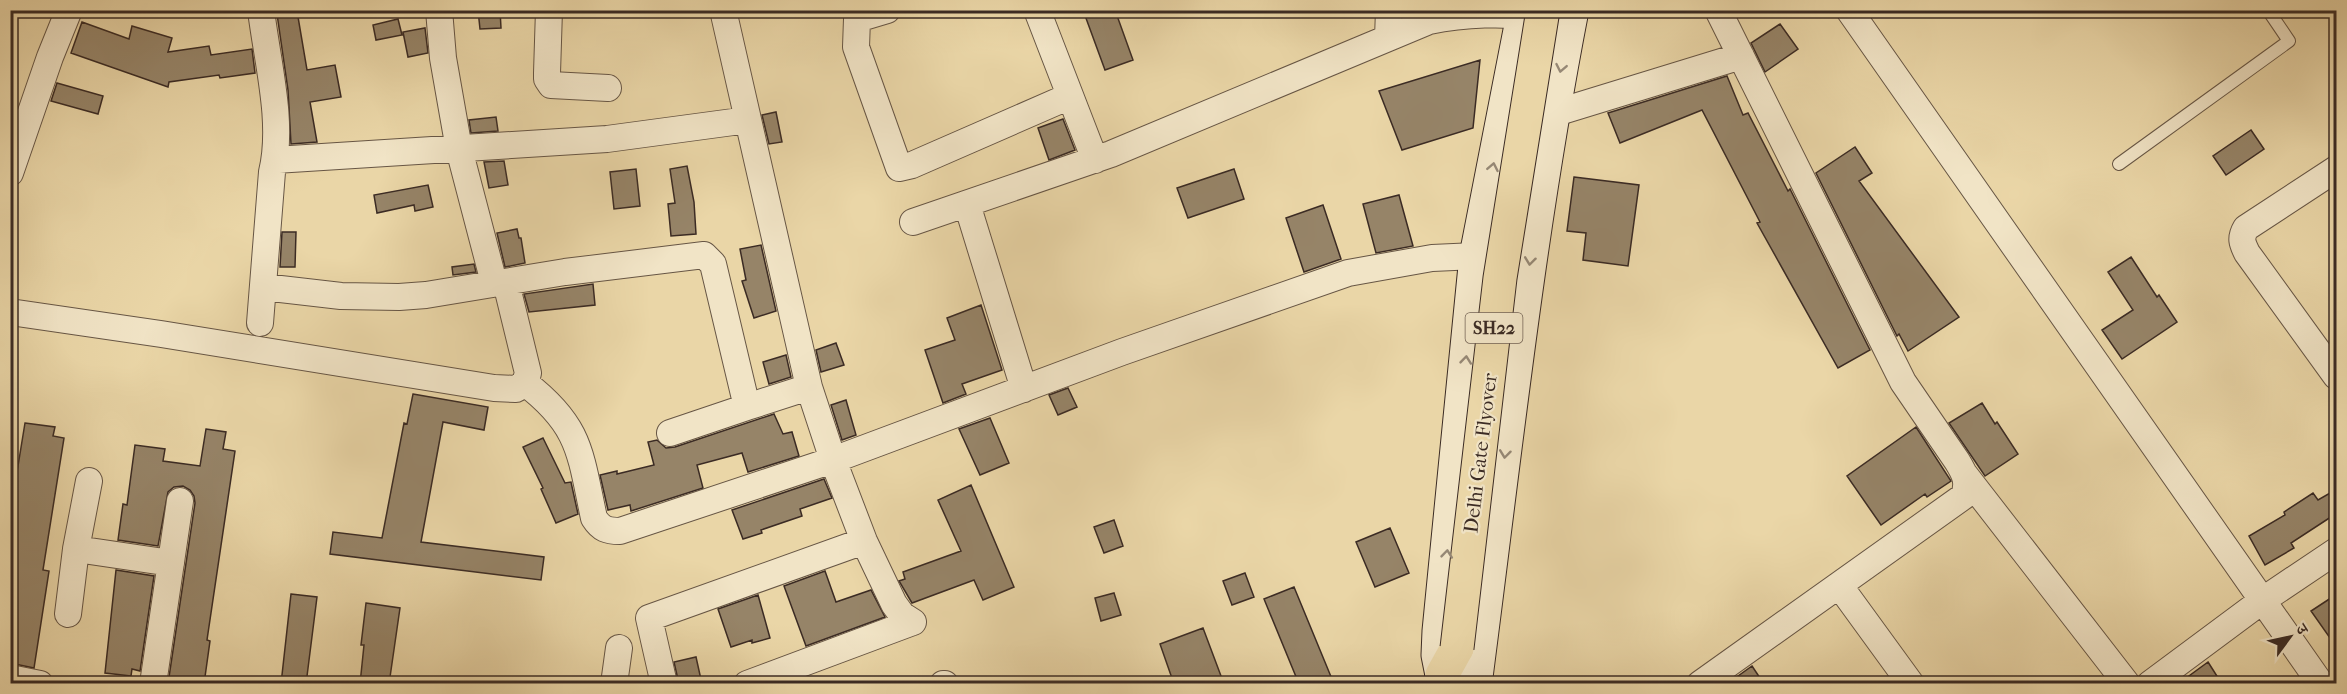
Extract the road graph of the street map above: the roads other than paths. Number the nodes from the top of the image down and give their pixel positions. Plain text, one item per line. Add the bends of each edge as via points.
1 (69, 10) edge
2 (261, 10) edge
3 (439, 10) edge
4 (549, 10) edge
5 (723, 10) edge
6 (887, 10) edge
7 (1037, 10) edge
8 (1389, 10) edge
9 (1718, 10) edge
10 (1849, 10) edge
11 (2268, 10) edge
12 (1546, 14) edge
13 (1388, 38) junction
14 (1741, 56) junction
15 (608, 88) dead end
16 (1070, 96) junction
17 (1552, 114) junction
18 (748, 120) junction
19 (459, 149) junction
20 (275, 160) junction
21 (1095, 160) junction
22 (2119, 164) dead end
23 (2337, 169) edge
24 (10, 173) edge
25 (967, 204) junction
26 (913, 222) dead end
27 (1476, 256) junction
28 (501, 282) junction
29 (263, 287) junction
30 (10, 312) edge
31 (260, 323) dead end
32 (2337, 376) edge
33 (525, 383) junction
34 (809, 387) junction
35 (1024, 389) junction
36 (747, 407) junction
37 (670, 433) dead end
38 (833, 460) junction
39 (1965, 475) junction
40 (89, 481) dead end
41 (180, 501) dead end
42 (864, 541) junction
43 (76, 549) junction
44 (2337, 551) edge
45 (171, 563) junction
46 (1839, 585) junction
47 (2263, 600) junction
48 (68, 614) dead end
49 (619, 648) dead end
50 (1454, 674) edge
51 (10, 678) edge
52 (40, 684) edge
53 (153, 684) edge
54 (614, 684) edge
55 (664, 684) edge
56 (747, 684) edge
57 (1700, 684) edge
58 (1911, 684) edge
59 (2127, 684) edge
60 (2150, 684) edge
61 (2321, 684) edge

1 - 24 street
2 - 20 street via 274,110
3 - 19 street
4 - 15 street via 547,79 551,85
5 - 18 street
6 - 16 street via 857,19 856,47 898,168
7 - 16 street
8 - 13 street
9 - 14 street
10 - 47 street
11 - 22 lane via 2289,40
12 - 13 street via 1446,18
12 -> 17 main road
27 -> 12 main road
12 - 50 highway, Delhi Gate Flyover / SH22, bridge via 1500,278
13 - 21 street
14 - 17 street
14 - 39 street via 1903,382
16 - 21 street
17 -> 50 main road via 1476,677
18 - 19 street via 607,139
18 - 34 street
19 - 20 street
19 - 28 street via 492,275
20 - 29 street
21 - 25 street
23 - 32 street via 2246,228 2242,244
25 - 26 street
25 - 35 street
27 - 35 street via 1432,258 1348,273
50 -> 27 main road via 1438,655 1439,631
28 - 29 street via 399,297 340,296
28 - 33 street via 511,301 528,373
28 - 36 street via 704,255 713,264
29 - 31 street
30 - 33 street via 494,388 516,389
33 - 38 street via 568,425 578,444 594,518 600,527 611,531
34 - 36 street
34 - 38 street
35 - 38 street
36 - 37 street
38 - 42 street
39 - 46 street via 1964,496
39 - 59 street
40 - 43 street
41 - 45 street
42 - 55 street via 649,618
42 - 56 street via 894,604 913,622
43 - 45 street
43 - 48 street
44 - 47 street
45 - 53 street
46 - 57 street
46 - 58 street
47 - 60 street
47 - 61 street
49 - 54 street
51 - 52 street

